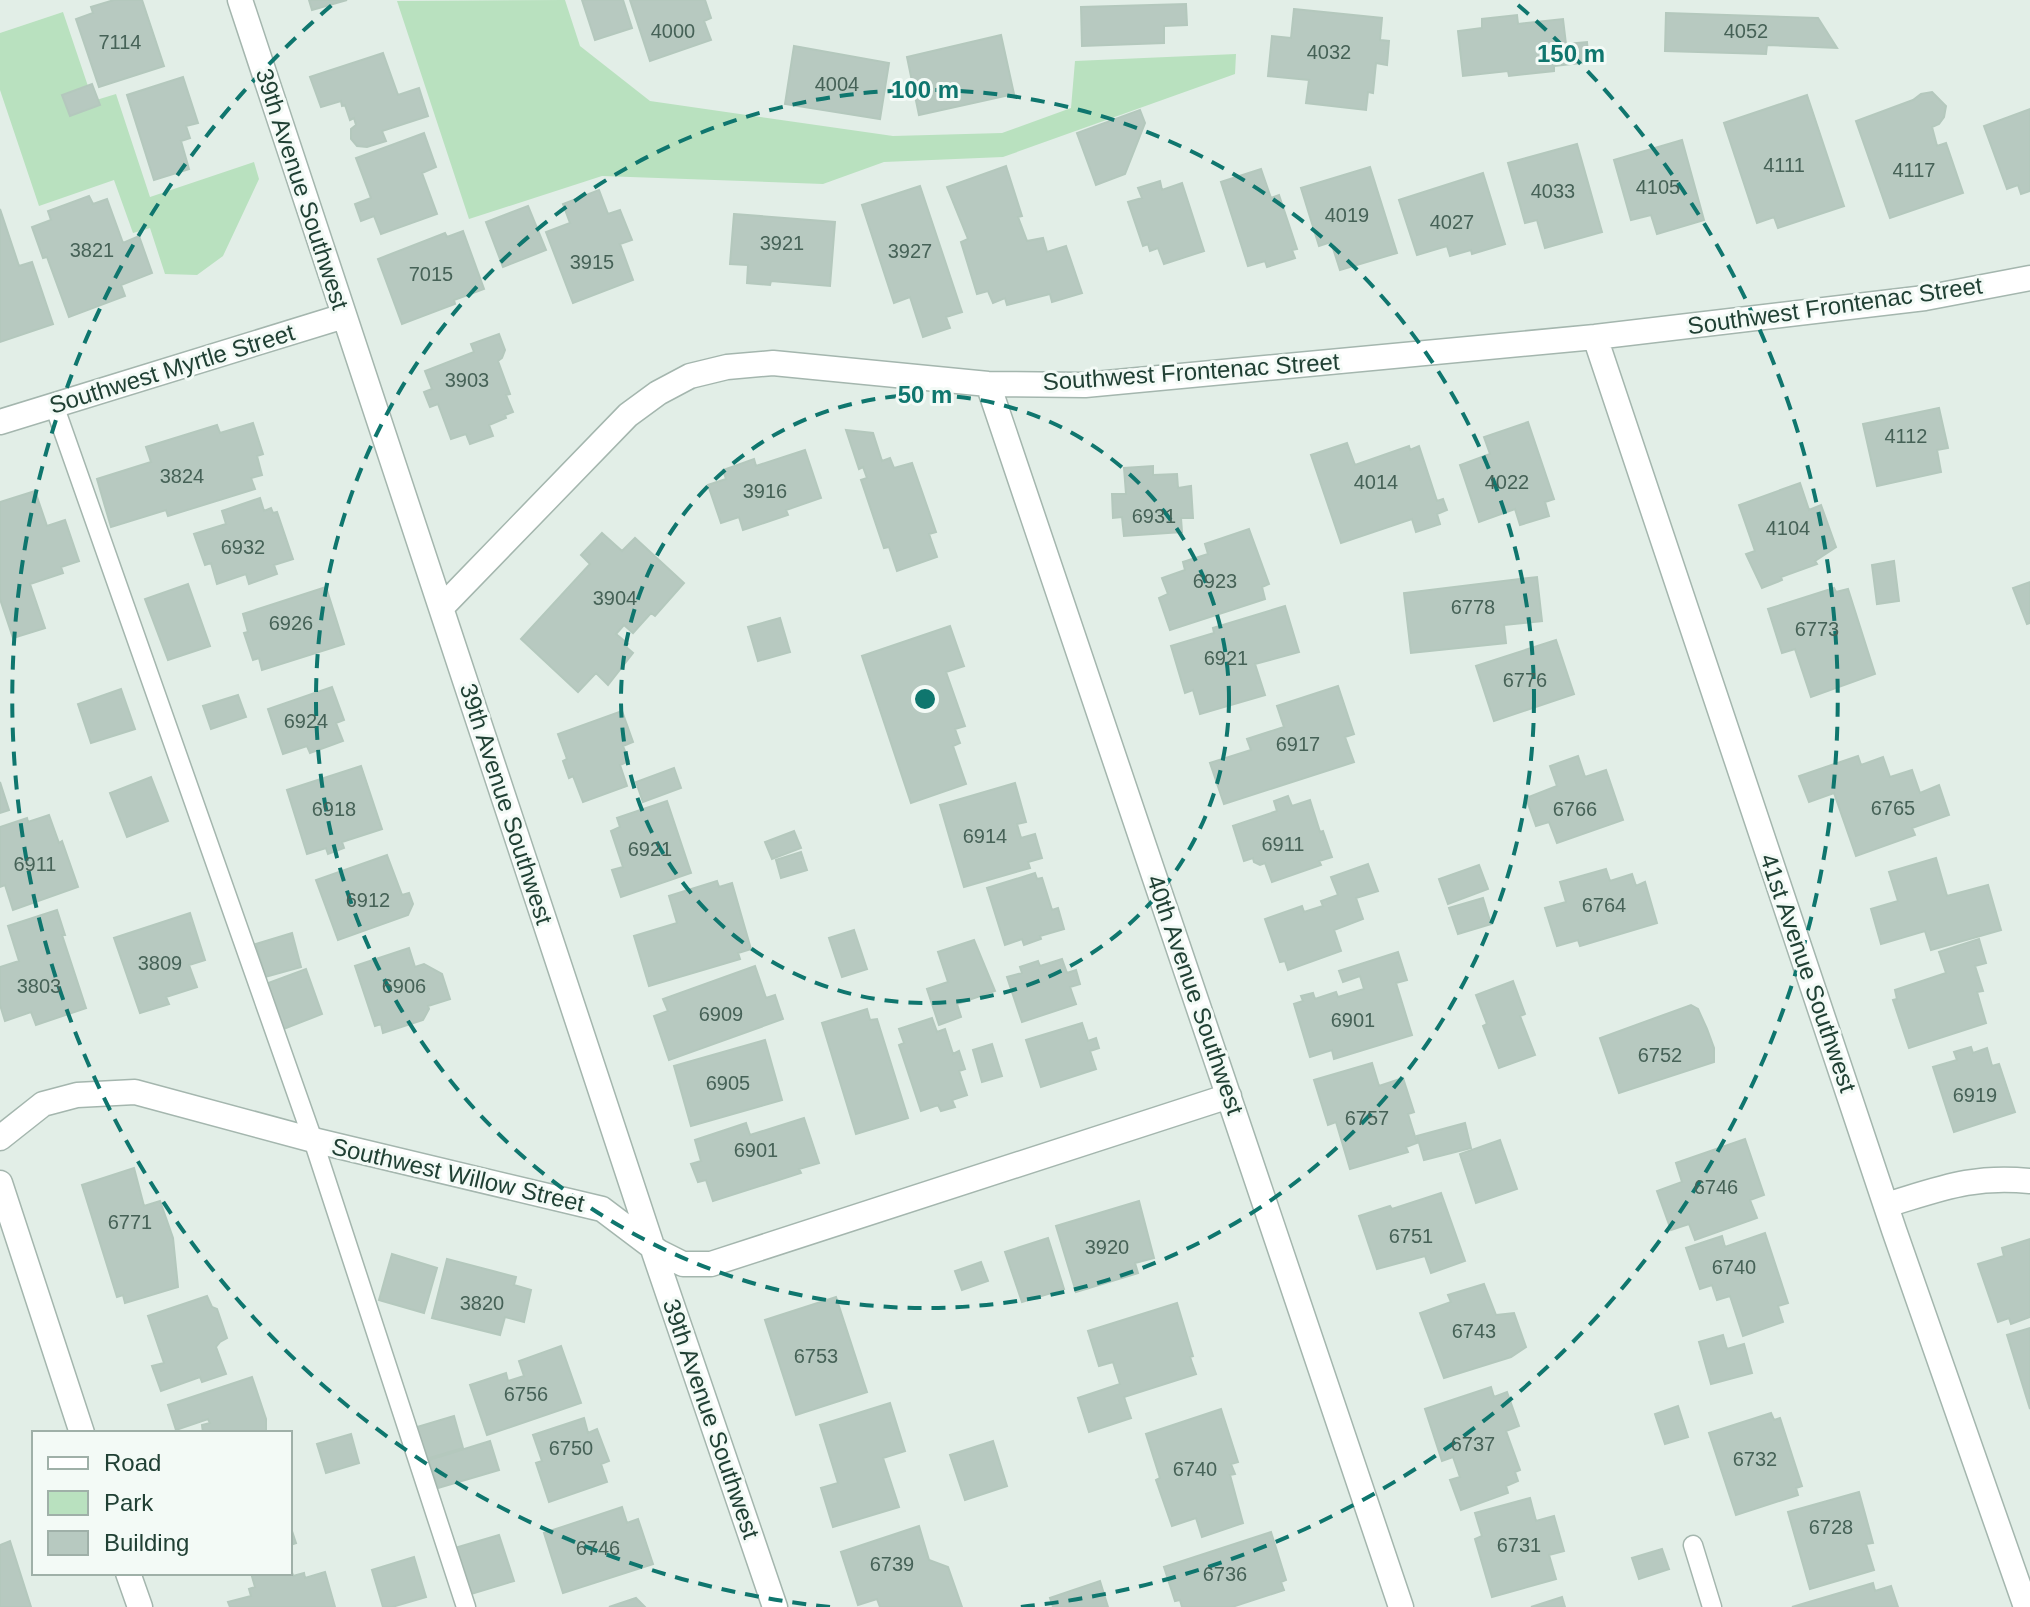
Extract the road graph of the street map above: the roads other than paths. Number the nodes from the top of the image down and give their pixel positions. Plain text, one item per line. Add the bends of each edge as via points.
1 (240, 0) edge
2 (2030, 278) edge
3 (344, 316) junction
4 (1595, 337) junction
5 (988, 384) junction
6 (54, 405) junction
7 (0, 422) edge
8 (442, 607) junction
9 (1229, 1096) junction
10 (0, 1138) edge
11 (313, 1140) junction
12 (2030, 1181) edge
13 (0, 1183) edge
14 (1886, 1205) junction
15 (653, 1248) junction
16 (81, 1431) edge
17 (1693, 1545) dead end
18 (129, 1575) edge
19 (140, 1607) edge
20 (466, 1607) edge
21 (775, 1607) edge
22 (1401, 1607) edge
23 (1712, 1607) edge
24 (2026, 1607) edge

1 - 3 street, 39th Avenue Southwest
2 - 4 street, Southwest Frontenac Street via 1925,298
3 - 6 street, Southwest Myrtle Street
3 - 8 street, 39th Avenue Southwest
4 - 5 street, Southwest Frontenac Street via 1085,385
4 - 14 street, 41st Avenue Southwest
5 - 8 street, Southwest Frontenac Street via 773,363 690,376 628,415
5 - 9 street, 40th Avenue Southwest
6 - 7 street, Southwest Myrtle Street
6 - 11 lane
8 - 15 street, 39th Avenue Southwest
9 - 15 street, Southwest Willow Street via 711,1264 683,1264
9 - 22 street, 40th Avenue Southwest
10 - 11 street, Southwest Willow Street via 43,1104 77,1095 135,1092
11 - 15 street, Southwest Willow Street via 602,1209
11 - 20 lane
12 - 14 street via 1970,1180
13 - 16 street
14 - 24 street, 41st Avenue Southwest
15 - 21 street, 39th Avenue Southwest
17 - 23 lane
18 - 19 street

